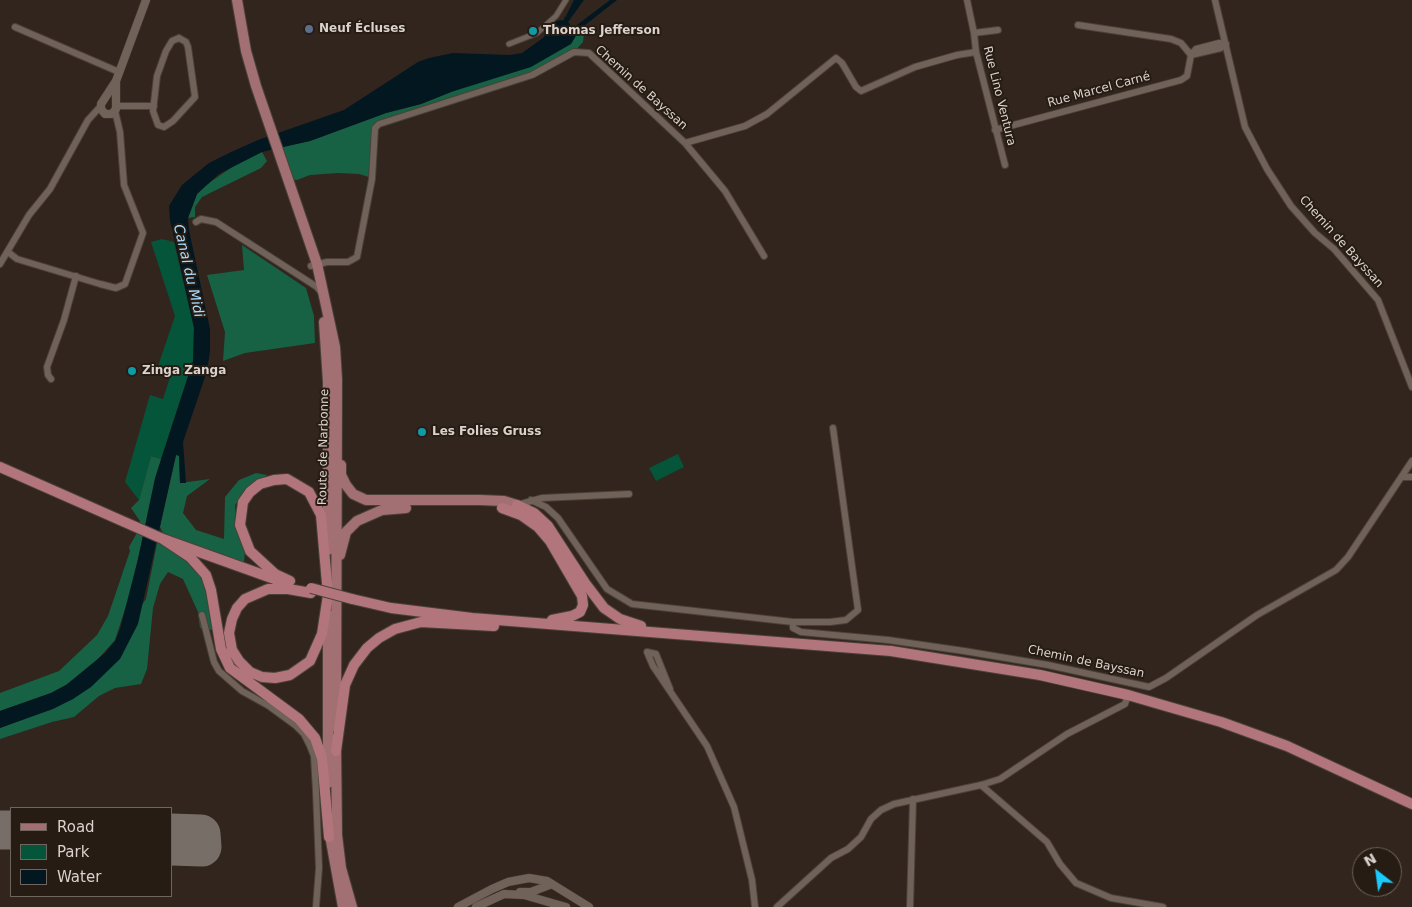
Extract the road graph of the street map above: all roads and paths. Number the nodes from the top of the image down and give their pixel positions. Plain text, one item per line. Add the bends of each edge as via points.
1 (146, 0) edge
2 (232, 0) edge
3 (237, 0) edge
4 (566, 0) edge
5 (967, 0) edge
6 (1214, 0) edge
7 (1078, 25) dead end
8 (15, 27) dead end
9 (998, 30) dead end
10 (974, 33) junction
11 (509, 44) dead end
12 (1226, 44) junction
13 (976, 52) junction
14 (1190, 55) junction
15 (119, 72) junction
16 (116, 81) junction
17 (116, 106) junction
18 (154, 106) junction
19 (104, 109) junction
20 (267, 127) junction
21 (995, 130) junction
22 (120, 132) junction
23 (685, 143) junction
24 (1005, 165) dead end
25 (196, 222) dead end
26 (8, 252) junction
27 (764, 256) dead end
28 (0, 264) edge
29 (314, 265) junction
30 (76, 276) junction
31 (317, 287) junction
32 (326, 298) junction
33 (51, 379) dead end
34 (1412, 387) edge
35 (337, 408) junction
36 (834, 428) dead end
37 (1412, 461) edge
38 (0, 464) edge
39 (0, 467) edge
40 (1402, 477) junction
41 (1412, 477) edge
42 (629, 494) dead end
43 (531, 500) junction
44 (517, 505) junction
45 (502, 508) junction
46 (521, 515) junction
47 (134, 524) junction
48 (163, 537) junction
49 (336, 578) junction
50 (290, 581) junction
51 (311, 591) junction
52 (328, 595) junction
53 (352, 602) junction
54 (202, 615) dead end
55 (472, 618) junction
56 (793, 622) junction
57 (503, 626) junction
58 (719, 636) junction
59 (937, 659) junction
60 (670, 689) junction
61 (1128, 695) junction
62 (336, 751) junction
63 (981, 785) junction
64 (914, 799) junction
65 (1412, 804) edge
66 (329, 837) junction
67 (552, 884) junction
68 (504, 894) junction
69 (316, 907) edge
70 (343, 907) edge
71 (352, 907) edge
72 (458, 907) edge
73 (476, 907) edge
74 (566, 907) edge
75 (588, 907) edge
76 (755, 907) edge
77 (777, 907) edge
78 (910, 907) edge
79 (1163, 907) edge

1 - 15 street
2 - 20 main road, Route de Narbonne via 240,52
3 - 20 main road, Route de Narbonne via 246,50
4 - 11 street via 556,16 537,33
5 - 10 street, Rue Lino Ventura
6 - 12 street, Chemin de Bayssan
7 - 14 street via 1171,39 1181,43
8 - 15 street
9 - 10 street, Rue Lino Ventura
10 - 13 street, Rue Lino Ventura
12 - 14 street via 1196,49
12 - 34 street, Chemin de Bayssan via 1245,127 1268,169 1303,220 1334,249 1378,300
13 - 21 street, Rue Lino Ventura
13 - 23 street, Chemin de Bayssan via 915,68 866,90 856,87 836,58 767,114 745,126
14 - 21 street, Rue Marcel Carné via 1187,76 1181,80
15 - 16 street
16 - 17 street
16 - 19 street
17 - 18 street
17 - 19 street
17 - 19 street via 111,99
17 - 22 street
18 - 18 street via 154,120 164,127 195,97 188,47 179,38 172,41 166,51 157,76
19 - 22 street
19 - 26 street via 86,127 45,197 17,232
20 - 29 main road, Route de Narbonne
21 - 24 street, Rue Lino Ventura
22 - 30 street via 124,185 143,232 127,281 122,287
23 - 27 street via 725,191
23 - 29 street, Chemin de Bayssan via 589,53 568,54 532,75 379,124 375,128 372,179 359,253 353,261
25 - 31 street via 201,219 216,222
26 - 28 street
26 - 30 street via 17,259
29 - 31 main road, Route de Narbonne
29 - 32 main road, Route de Narbonne
30 - 33 street via 46,367
31 - 32 street
31 - 52 main road, Route de Narbonne via 323,310 328,360
32 - 35 main road, Route de Narbonne via 335,347
35 - 44 main road via 341,475 353,494 366,500 384,502 480,500
35 - 49 main road, Route de Narbonne
36 - 56 street via 858,610 846,620
37 - 40 street, Chemin de Bayssan
38 - 47 highway
39 - 47 highway
40 - 41 street
40 - 56 street, Chemin de Bayssan via 1348,558 1336,570 1256,615 1150,687 941,647 801,632 793,628
42 - 43 street
43 - 44 street
43 - 56 street via 558,518 608,589 632,604
44 - 45 street
44 - 46 street
44 - 58 highway via 534,513 548,526 604,608 632,624
45 - 46 highway
45 - 49 main road via 398,508 370,514 346,532
46 - 55 highway via 550,541 582,596 580,612 560,620
47 - 48 highway
48 - 50 highway
48 - 51 highway
48 - 66 highway via 190,557 206,576 221,649 230,668 299,719 315,738 322,758
49 - 62 main road, Route de Narbonne
50 - 51 highway
50 - 52 highway via 261,563 250,551 240,526 243,502 250,492 260,484 274,480 287,479 299,484 316,503 324,529
51 - 52 highway via 268,589 245,599 234,613 229,633 232,650 250,672 275,678 290,675 310,661 322,634
51 - 53 highway, bridge
52 - 66 main road, Route de Narbonne
53 - 55 highway
53 - 57 highway via 402,614
54 - 69 street via 219,671 242,691 295,725 304,734 314,756 319,858
55 - 58 highway
57 - 59 highway via 615,632
57 - 62 highway via 421,622 395,629 379,638 354,665 346,685
58 - 59 highway via 891,651
59 - 61 highway via 1040,675
60 - 60 street via 656,654 647,652 653,666
60 - 76 street via 707,746 734,807 752,880
61 - 63 street via 1125,704 1067,734 1000,779
61 - 65 highway via 1221,722 1287,746
62 - 71 main road, Route de Narbonne via 337,835 341,868
63 - 64 street
63 - 79 street via 1047,842 1076,883 1111,898
64 - 77 street via 881,810 871,819 861,837 831,858
64 - 78 street
66 - 70 main road, Route de Narbonne
67 - 68 street via 531,892
67 - 72 street via 529,878 513,881
67 - 75 street
68 - 73 street
68 - 74 street via 524,895

